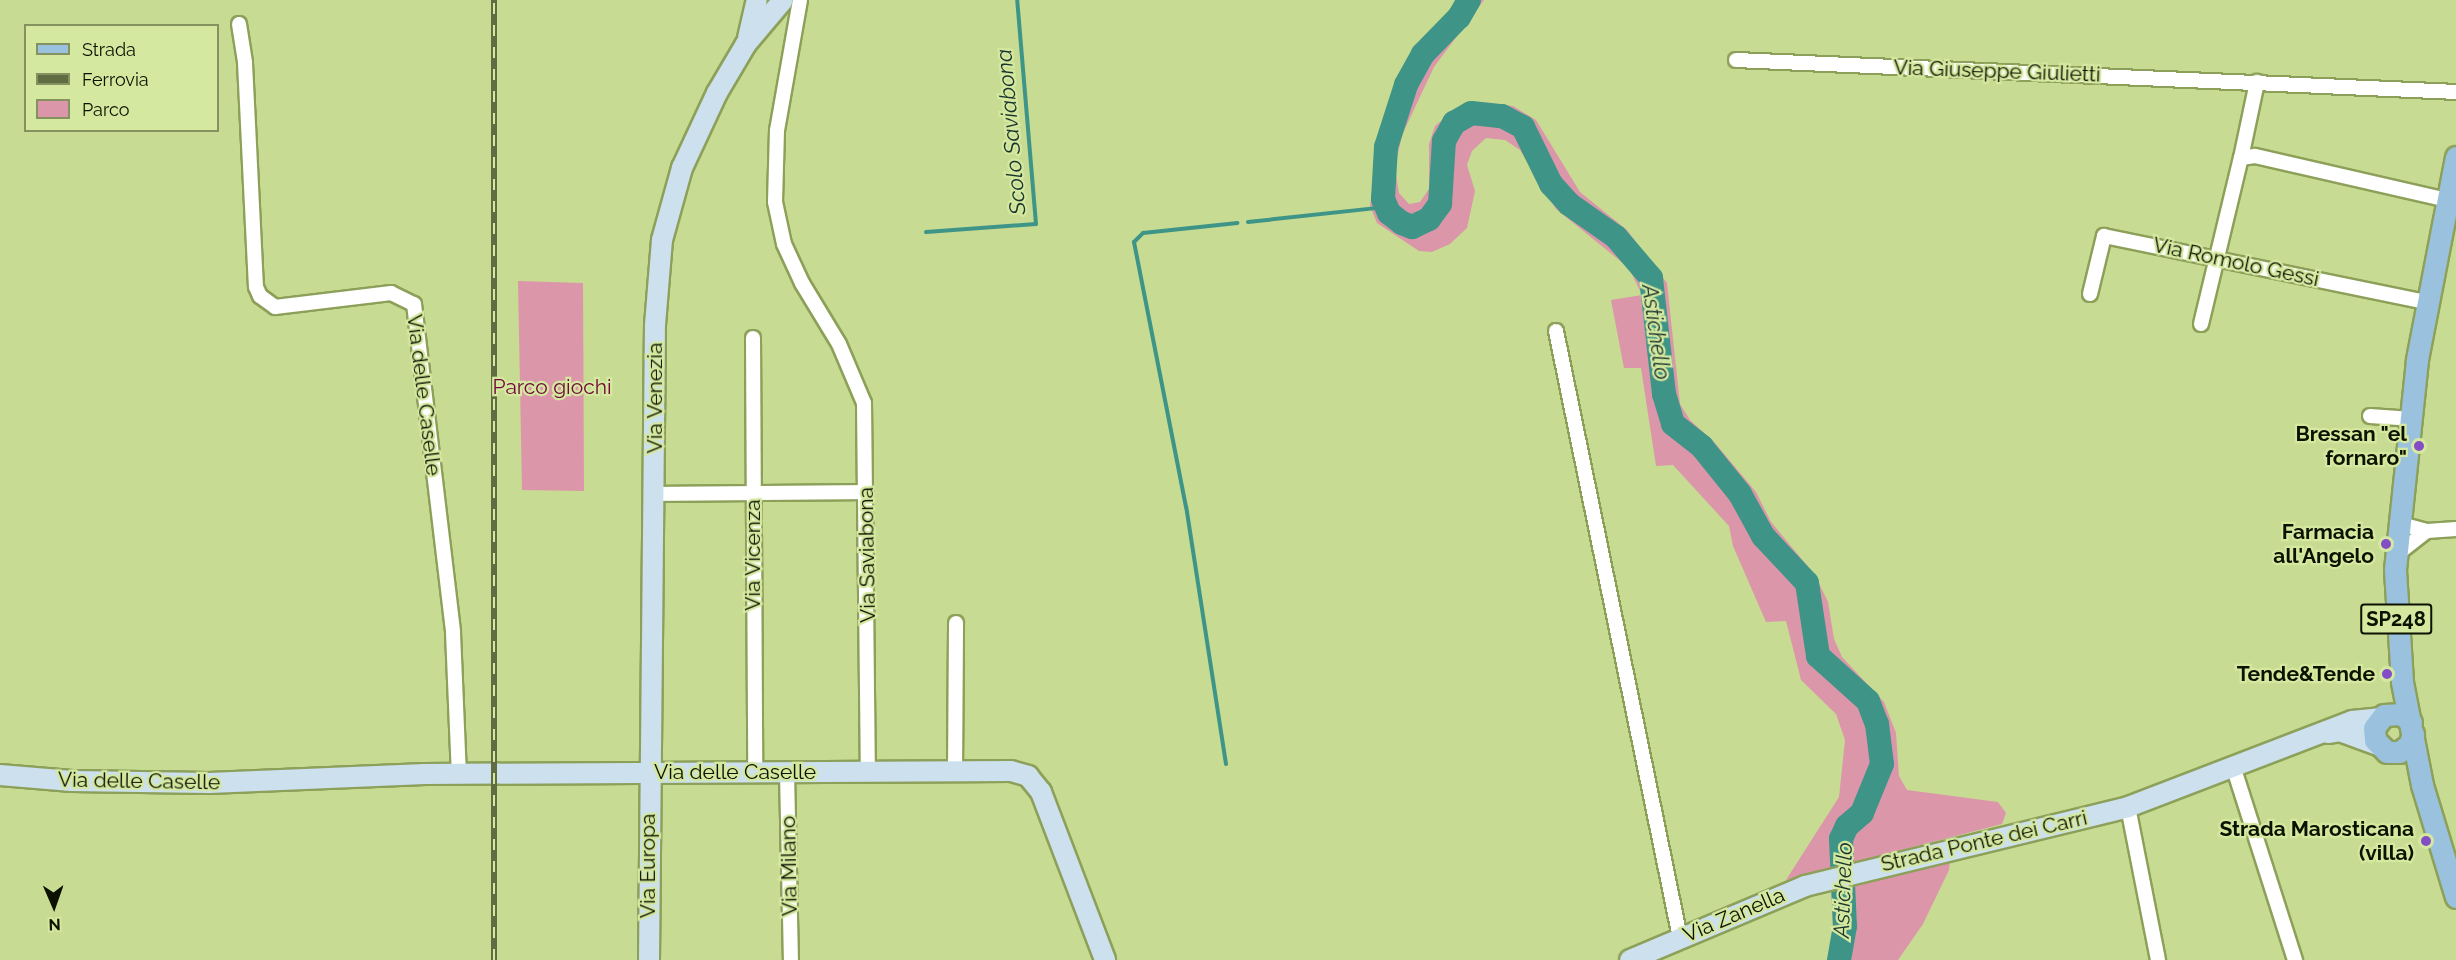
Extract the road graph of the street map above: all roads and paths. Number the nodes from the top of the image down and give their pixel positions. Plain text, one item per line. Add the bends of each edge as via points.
1 (757, 0) edge
2 (783, 0) edge
3 (800, 0) edge
4 (239, 24) dead end
5 (746, 44) junction
6 (1736, 60) dead end
7 (2257, 82) junction
8 (2456, 92) edge
9 (2456, 157) edge
10 (2241, 158) junction
11 (2447, 200) junction
12 (2217, 257) junction
13 (2090, 294) dead end
14 (2426, 302) junction
15 (2201, 324) dead end
16 (1556, 331) dead end
17 (753, 338) dead end
18 (2370, 416) dead end
19 (2409, 419) junction
20 (753, 492) junction
21 (866, 492) junction
22 (655, 494) junction
23 (2397, 523) junction
24 (2456, 529) edge
25 (2427, 531) junction
26 (2396, 555) junction
27 (956, 623) dead end
28 (2402, 682) junction
29 (2384, 716) junction
30 (2412, 728) junction
31 (2328, 733) junction
32 (2386, 749) junction
33 (2234, 769) junction
34 (648, 772) junction
35 (755, 772) junction
36 (787, 772) junction
37 (868, 772) junction
38 (955, 772) junction
39 (0, 775) edge
40 (459, 775) junction
41 (2422, 785) junction
42 (2128, 807) junction
43 (1806, 886) joint
44 (2456, 897) edge
45 (1680, 938) junction
46 (649, 960) edge
47 (791, 960) edge
48 (1105, 960) edge
49 (1630, 960) edge
50 (2158, 960) edge
51 (2295, 960) edge

1 - 5 street, Via Venezia
2 - 5 street, Via Venezia
3 - 21 street, Via Saviabona via 777,130 775,202 784,244 802,283 839,344 864,403
4 - 40 street, Via delle Caselle via 245,63 256,287 260,297 276,307 391,293 414,304 453,633
5 - 22 street, Via Venezia via 717,93 682,168 662,240 655,325
6 - 7 street, Via Giuseppe Giulietti
7 - 8 street, Via Giuseppe Giulietti
7 - 10 street
9 - 11 main road, SP248
10 - 11 street via 2255,156
10 - 12 street
11 - 14 main road, SP248
12 - 13 street, Via Romolo Gessi via 2104,236
12 - 14 street, Via Romolo Gessi
12 - 15 street
14 - 19 main road, SP248
16 - 45 street
17 - 20 street, Via Vicenza
18 - 19 street
19 - 23 main road, SP248
20 - 21 street
20 - 22 street
20 - 35 street, Via Vicenza
21 - 37 street, Via Saviabona
22 - 34 street, Via Venezia
23 - 25 street
23 - 26 main road, SP248
24 - 25 street
25 - 26 street
26 - 28 main road, SP248
27 - 38 street
28 - 29 main road, SP248
28 - 30 main road, SP248
29 - 30 main road via 2401,714
29 - 31 street, Strada Ponte dei Carri via 2352,721
29 - 32 main road, SP248 via 2374,728
30 - 32 main road via 2409,745
30 - 41 main road, SP248
31 - 32 street, Strada Ponte dei Carri via 2340,731
31 - 33 street, Strada Ponte dei Carri
32 - 41 main road, SP248
33 - 42 street, Strada Ponte dei Carri
33 - 51 street
34 - 35 street, Via delle Caselle
34 - 40 street, Via delle Caselle
34 - 46 street, Via Europa
35 - 36 street, Via delle Caselle
36 - 37 street, Via delle Caselle
36 - 47 street, Via Milano
37 - 38 street
38 - 48 street via 1011,771 1028,776 1041,792
39 - 40 street, Via delle Caselle via 188,783
41 - 44 main road, SP248
42 - 43 street, Strada Ponte dei Carri
42 - 50 street
43 - 45 street, Via Zanella
45 - 49 street, Via Zanella

